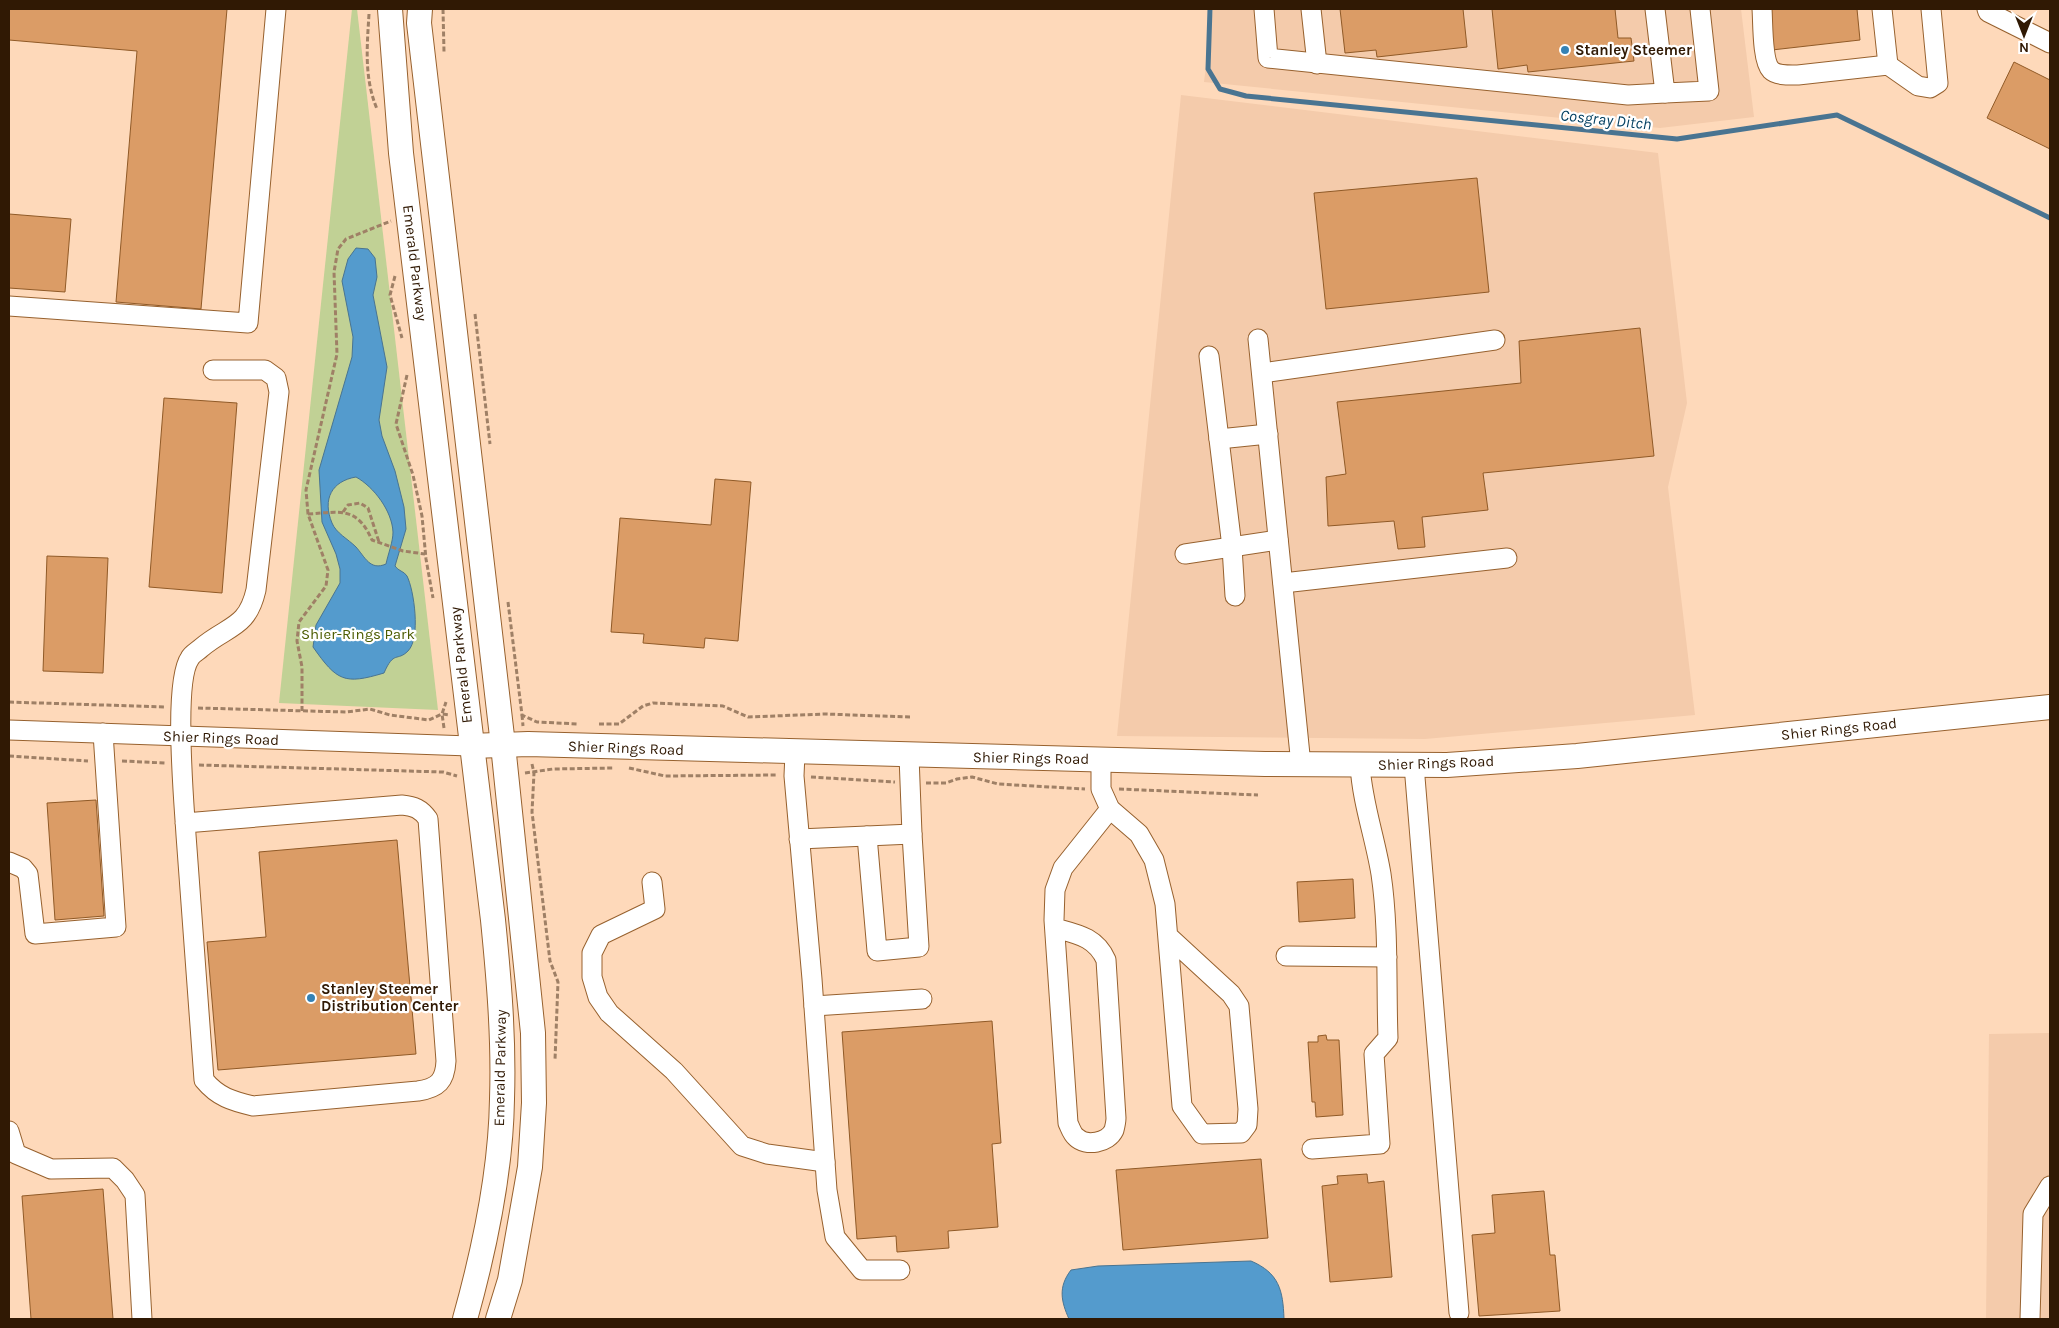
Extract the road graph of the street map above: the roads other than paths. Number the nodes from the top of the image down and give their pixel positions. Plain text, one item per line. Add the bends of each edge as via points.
1 (276, 9) edge
2 (390, 9) edge
3 (420, 9) edge
4 (1264, 9) edge
5 (1311, 9) edge
6 (1656, 9) edge
7 (1700, 9) edge
8 (1762, 9) edge
9 (1882, 9) edge
10 (1931, 9) edge
11 (1987, 9) edge
12 (2050, 43) edge
13 (1317, 64) junction
14 (1888, 65) junction
15 (1665, 94) junction
16 (9, 306) edge
17 (1258, 339) dead end
18 (1495, 340) dead end
19 (1209, 356) dead end
20 (213, 370) dead end
21 (1262, 373) junction
22 (1268, 434) junction
23 (1219, 439) junction
24 (1278, 540) junction
25 (1232, 547) junction
26 (1185, 554) dead end
27 (1507, 558) dead end
28 (1283, 583) junction
29 (1235, 596) dead end
30 (2050, 707) edge
31 (9, 730) edge
32 (103, 733) junction
33 (181, 736) junction
34 (503, 745) junction
35 (470, 746) junction
36 (795, 753) junction
37 (909, 756) junction
38 (1101, 759) junction
39 (1301, 765) junction
40 (1360, 765) junction
41 (1414, 765) junction
42 (1110, 809) junction
43 (185, 823) junction
44 (912, 834) junction
45 (866, 836) junction
46 (798, 839) junction
47 (9, 862) edge
48 (652, 882) dead end
49 (1054, 928) junction
50 (1168, 936) junction
51 (1286, 956) dead end
52 (1387, 957) junction
53 (922, 999) dead end
54 (814, 1006) junction
55 (9, 1131) edge
56 (1312, 1149) dead end
57 (12, 1158) edge
58 (825, 1162) junction
59 (2050, 1186) edge
60 (900, 1270) dead end
61 (1459, 1313) dead end
62 (142, 1319) edge
63 (465, 1319) edge
64 (498, 1319) edge
65 (2030, 1319) edge

1 - 16 street via 248,323
2 - 35 main road, Emerald Parkway via 401,153
3 - 34 main road, Emerald Parkway via 432,140
4 - 13 street via 1268,58
5 - 13 street
6 - 15 street
7 - 15 street via 1709,91
8 - 14 street via 1766,62 1772,71 1798,75
9 - 14 street
10 - 14 street via 1938,84 1930,88 1918,86
11 - 12 street
13 - 15 street via 1628,95
17 - 21 street
18 - 21 street
19 - 23 street
20 - 33 street via 265,370 276,378 279,392 252,608 243,620 190,658 183,676
21 - 22 street
22 - 23 street
22 - 24 street
23 - 25 street
24 - 25 street
24 - 28 street
25 - 26 street
25 - 29 street
27 - 28 street
28 - 39 street
30 - 41 main road, Shier Rings Road via 1577,756
31 - 32 street, Shier Rings Road
32 - 33 street, Shier Rings Road
32 - 47 street via 116,927 36,934 28,874
33 - 35 street, Shier Rings Road
33 - 43 street
34 - 35 main road, Shier Rings Road
34 - 36 main road, Shier Rings Road
34 - 64 main road, Emerald Parkway via 533,1033 534,1103 530,1167 510,1280
35 - 63 main road, Emerald Parkway via 499,981 502,1100 497,1163 477,1278
36 - 37 main road, Shier Rings Road
36 - 46 street
37 - 38 main road, Shier Rings Road
37 - 44 street
38 - 39 main road, Shier Rings Road
38 - 42 street via 1101,789
39 - 40 main road, Shier Rings Road
40 - 41 main road, Shier Rings Road
40 - 52 street via 1361,790 1381,874
41 - 61 street
42 - 49 street via 1063,868 1054,890
42 - 50 street via 1138,834 1154,860 1165,904
43 - 43 street via 402,805 423,812 428,819 446,1061 445,1074 439,1083 418,1091 253,1106 214,1092 204,1080
44 - 45 street
44 - 45 street via 919,946 877,951
45 - 46 street
46 - 54 street
48 - 58 street via 655,909 601,935 592,954 592,977 598,997 609,1013 674,1072 742,1146 767,1154
49 - 49 street via 1068,1123 1075,1137 1085,1143 1096,1143 1114,1131 1116,1118 1106,960 1093,941
50 - 50 street via 1182,1106 1202,1134 1241,1133 1247,1125 1248,1109 1238,1006 1231,994
51 - 52 street
52 - 56 street via 1388,1038 1374,1054 1380,1144
53 - 54 street
54 - 58 street
55 - 57 street
57 - 62 street via 51,1169 113,1168 126,1180 135,1195
58 - 60 street via 834,1237 862,1270
59 - 65 street via 2033,1214

